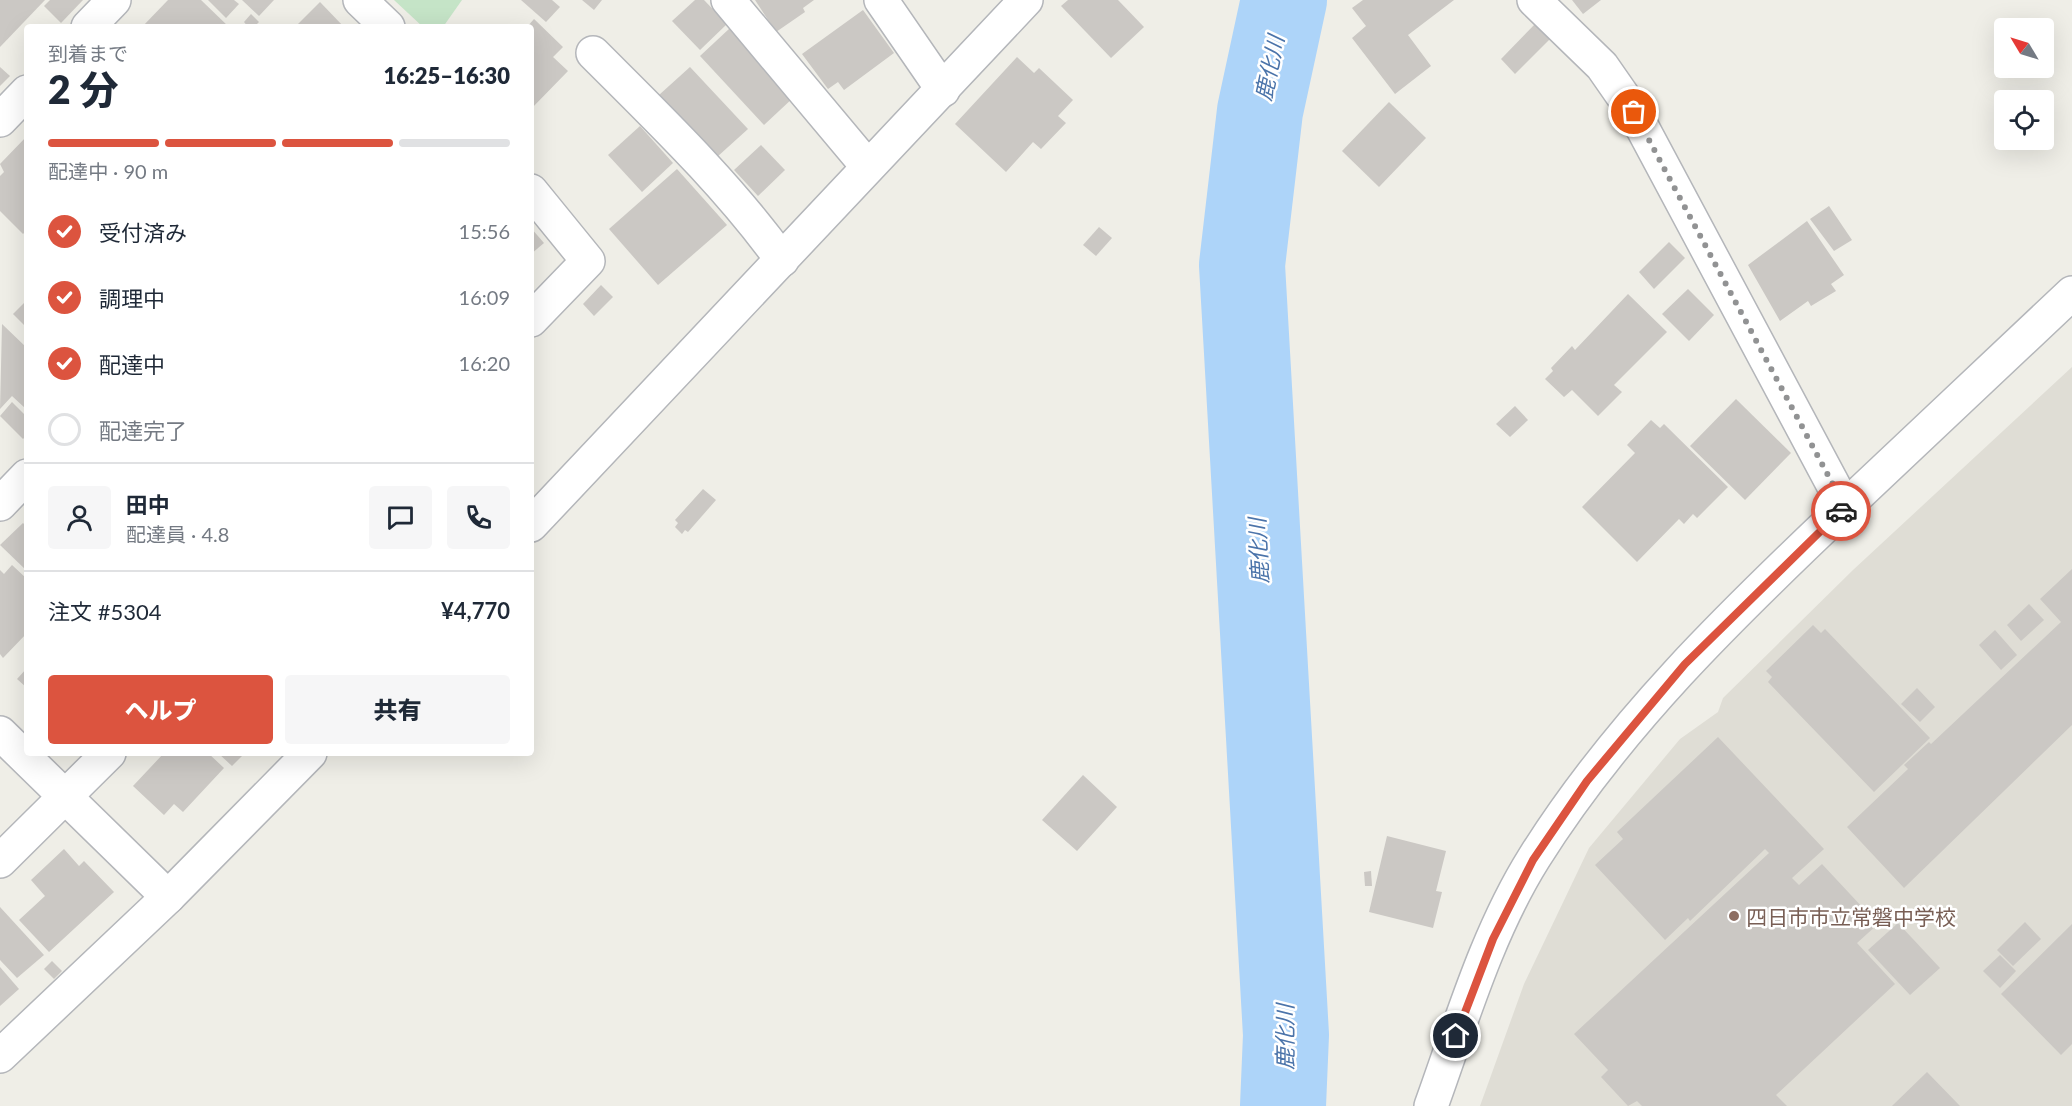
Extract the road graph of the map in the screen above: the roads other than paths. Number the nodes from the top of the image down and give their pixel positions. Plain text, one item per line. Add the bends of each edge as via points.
1 (114, 0) edge
2 (360, 0) edge
3 (728, 0) edge
4 (881, 0) edge
5 (1026, 0) edge
6 (1534, 0) edge
7 (91, 24) edge
8 (385, 24) edge
9 (593, 53) dead end
10 (943, 90) junction
11 (24, 95) edge
12 (0, 120) edge
13 (868, 167) junction
14 (534, 195) edge
15 (782, 260) junction
16 (2072, 293) edge
17 (534, 317) edge
18 (24, 479) edge
19 (0, 504) edge
20 (1845, 507) junction
21 (534, 522) edge
22 (0, 733) edge
23 (106, 756) edge
24 (307, 756) edge
25 (66, 797) junction
26 (0, 861) edge
27 (168, 897) junction
28 (0, 1056) edge
29 (1431, 1106) edge

1 - 7 street
2 - 8 street
3 - 13 street
4 - 10 street
5 - 10 street
6 - 20 street via 1602,66 1634,112
9 - 15 street via 683,143 757,225
10 - 13 street
11 - 12 street
13 - 15 street
14 - 17 street via 588,261
15 - 21 street
16 - 20 street
18 - 19 street
20 - 29 street via 1685,664 1580,790 1533,860 1493,939
22 - 25 street
23 - 25 street
24 - 27 street
25 - 26 street
25 - 27 street
27 - 28 street

